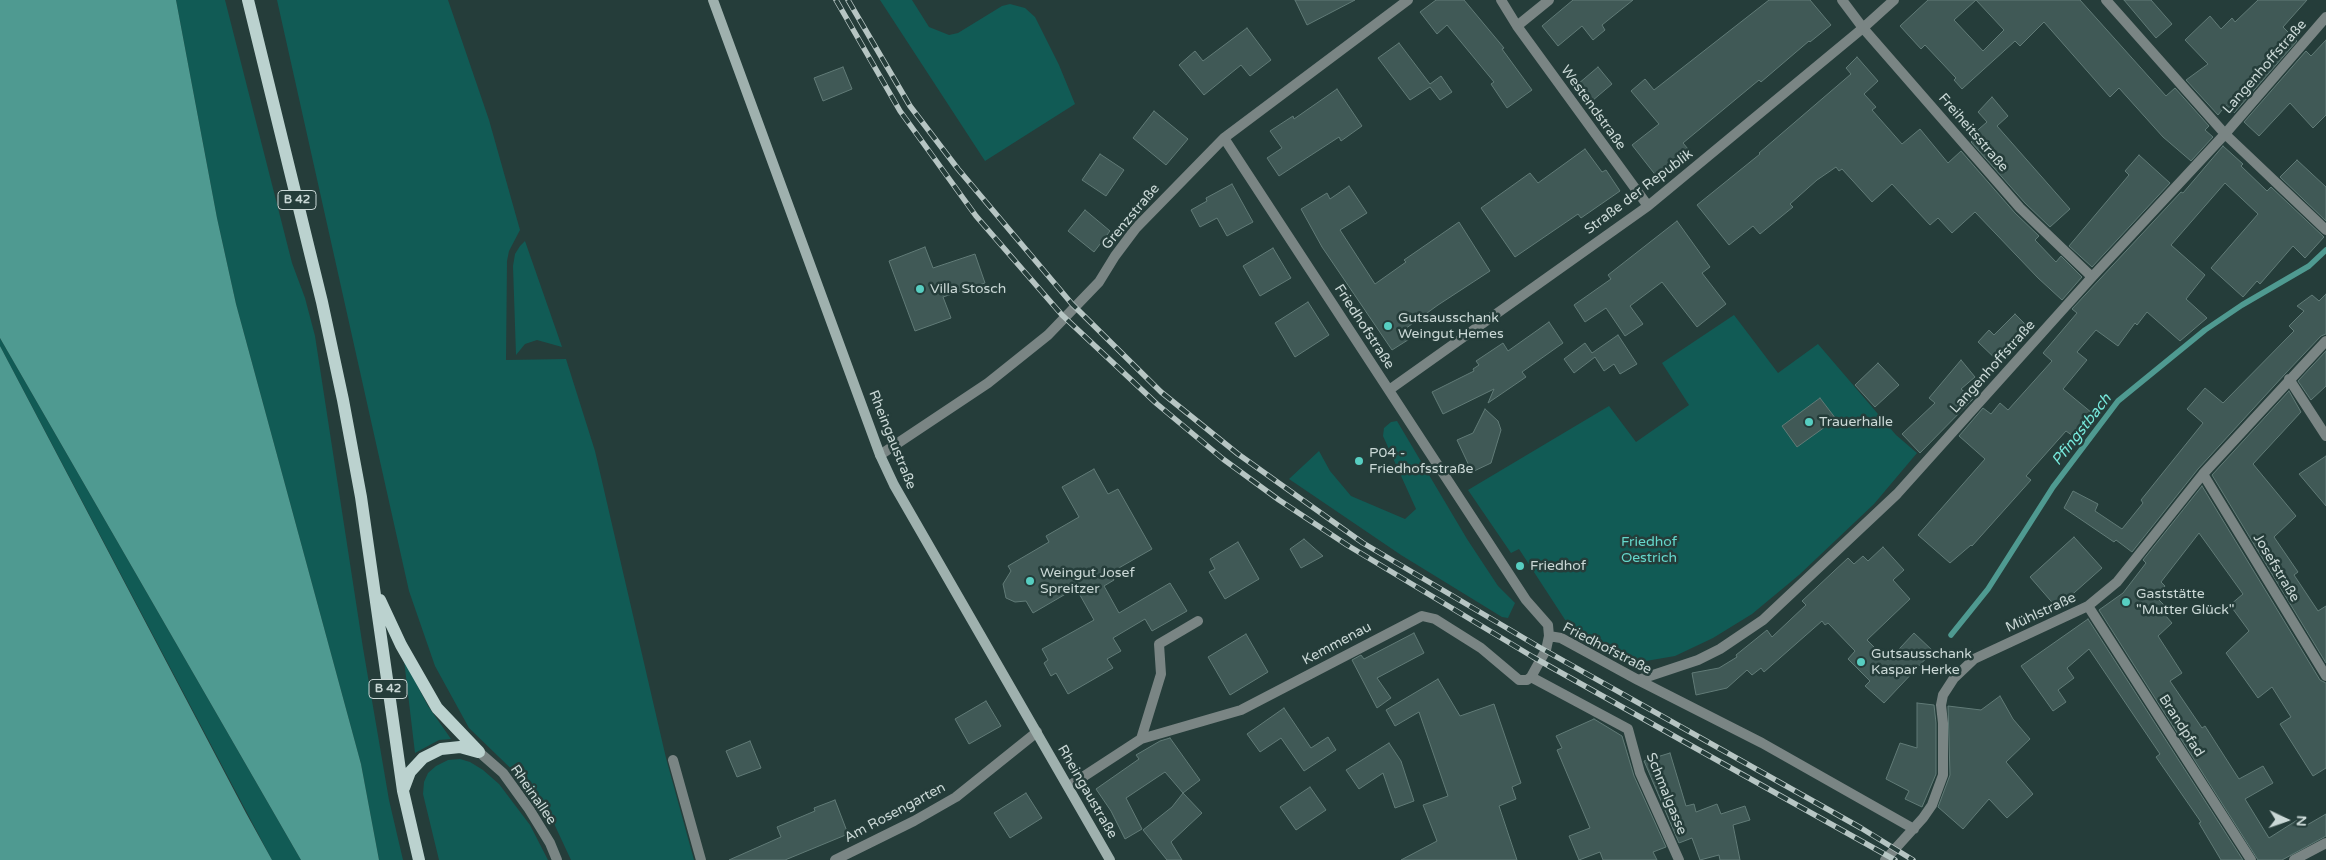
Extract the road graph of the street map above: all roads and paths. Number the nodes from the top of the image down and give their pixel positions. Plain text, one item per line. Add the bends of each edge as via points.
1 (248, 0) edge
2 (713, 0) edge
3 (1408, 0) edge
4 (1500, 0) edge
5 (1549, 0) edge
6 (1842, 0) edge
7 (1894, 0) edge
8 (2106, 0) edge
9 (2326, 17) edge
10 (1517, 26) junction
11 (1864, 28) junction
12 (2225, 134) junction
13 (1224, 138) junction
14 (1648, 206) junction
15 (2326, 230) edge
16 (2092, 277) junction
17 (2326, 341) edge
18 (2289, 379) junction
19 (1389, 390) junction
20 (2326, 436) edge
21 (880, 455) junction
22 (2203, 474) junction
23 (374, 587) junction
24 (2088, 606) junction
25 (1198, 620) dead end
26 (1549, 636) junction
27 (2326, 676) edge
28 (1531, 677) junction
29 (1638, 680) junction
30 (1036, 732) junction
31 (1141, 739) junction
32 (479, 752) junction
33 (673, 760) dead end
34 (1069, 786) junction
35 (403, 791) junction
36 (1914, 829) junction
37 (2326, 843) edge
38 (419, 860) edge
39 (557, 860) edge
40 (701, 860) edge
41 (835, 860) edge
42 (1110, 860) edge
43 (1679, 860) edge
44 (1885, 860) edge
45 (2252, 860) edge
46 (2294, 860) edge

1 - 23 main road, B 42 via 334,355
2 - 21 main road, Rheingaustraße
3 - 13 street, Grenzstraße
4 - 10 street, Westendstraße
5 - 10 street
6 - 11 street, Freiheitsstraße
7 - 11 street, Straße der Republik
8 - 12 street
9 - 12 street, Langenhoffstraße
10 - 14 street, Westendstraße
11 - 14 street, Straße der Republik
11 - 16 street, Freiheitsstraße via 2020,208
12 - 15 street
12 - 16 street, Langenhoffstraße
13 - 19 street, Friedhofstraße
13 - 21 street, Grenzstraße via 1136,228 1099,282 1060,324 988,383
14 - 19 street, Straße der Republik
16 - 29 street, Langenhoffstraße via 1897,494 1763,620 1706,656
17 - 18 street, Mühlstraße
18 - 20 street
18 - 22 street, Mühlstraße
19 - 26 street, Friedhofstraße via 1526,600 1548,625
21 - 30 main road, Rheingaustraße via 906,508
22 - 24 street, Mühlstraße via 2117,582
22 - 27 street, Josefstraße
23 - 32 main road via 401,645 437,708
23 - 35 main road, B 42
24 - 36 street, Mühlstraße via 1974,659 1954,678 1940,705 1944,731 1944,775 1932,805
24 - 45 street, Brandpfad
25 - 31 street via 1159,644 1161,674
26 - 28 street via 1546,650
26 - 29 street, Friedhofstraße via 1561,638
28 - 31 street, Kemmenau via 1519,680 1481,648 1435,619 1422,616 1241,710
28 - 43 street, Schmalgasse via 1628,729 1640,773
29 - 36 street, Friedhofstraße via 1762,743
30 - 34 main road, Rheingaustraße
30 - 41 street, Am Rosengarten via 956,797 914,822
31 - 34 street, Kemmenau
32 - 35 main road via 450,748 423,758 410,772
32 - 39 street, Rheinallee via 503,773 529,809
33 - 40 street
34 - 42 main road, Rheingaustraße
35 - 38 main road, B 42
36 - 44 street, Mühlstraße
37 - 46 street

